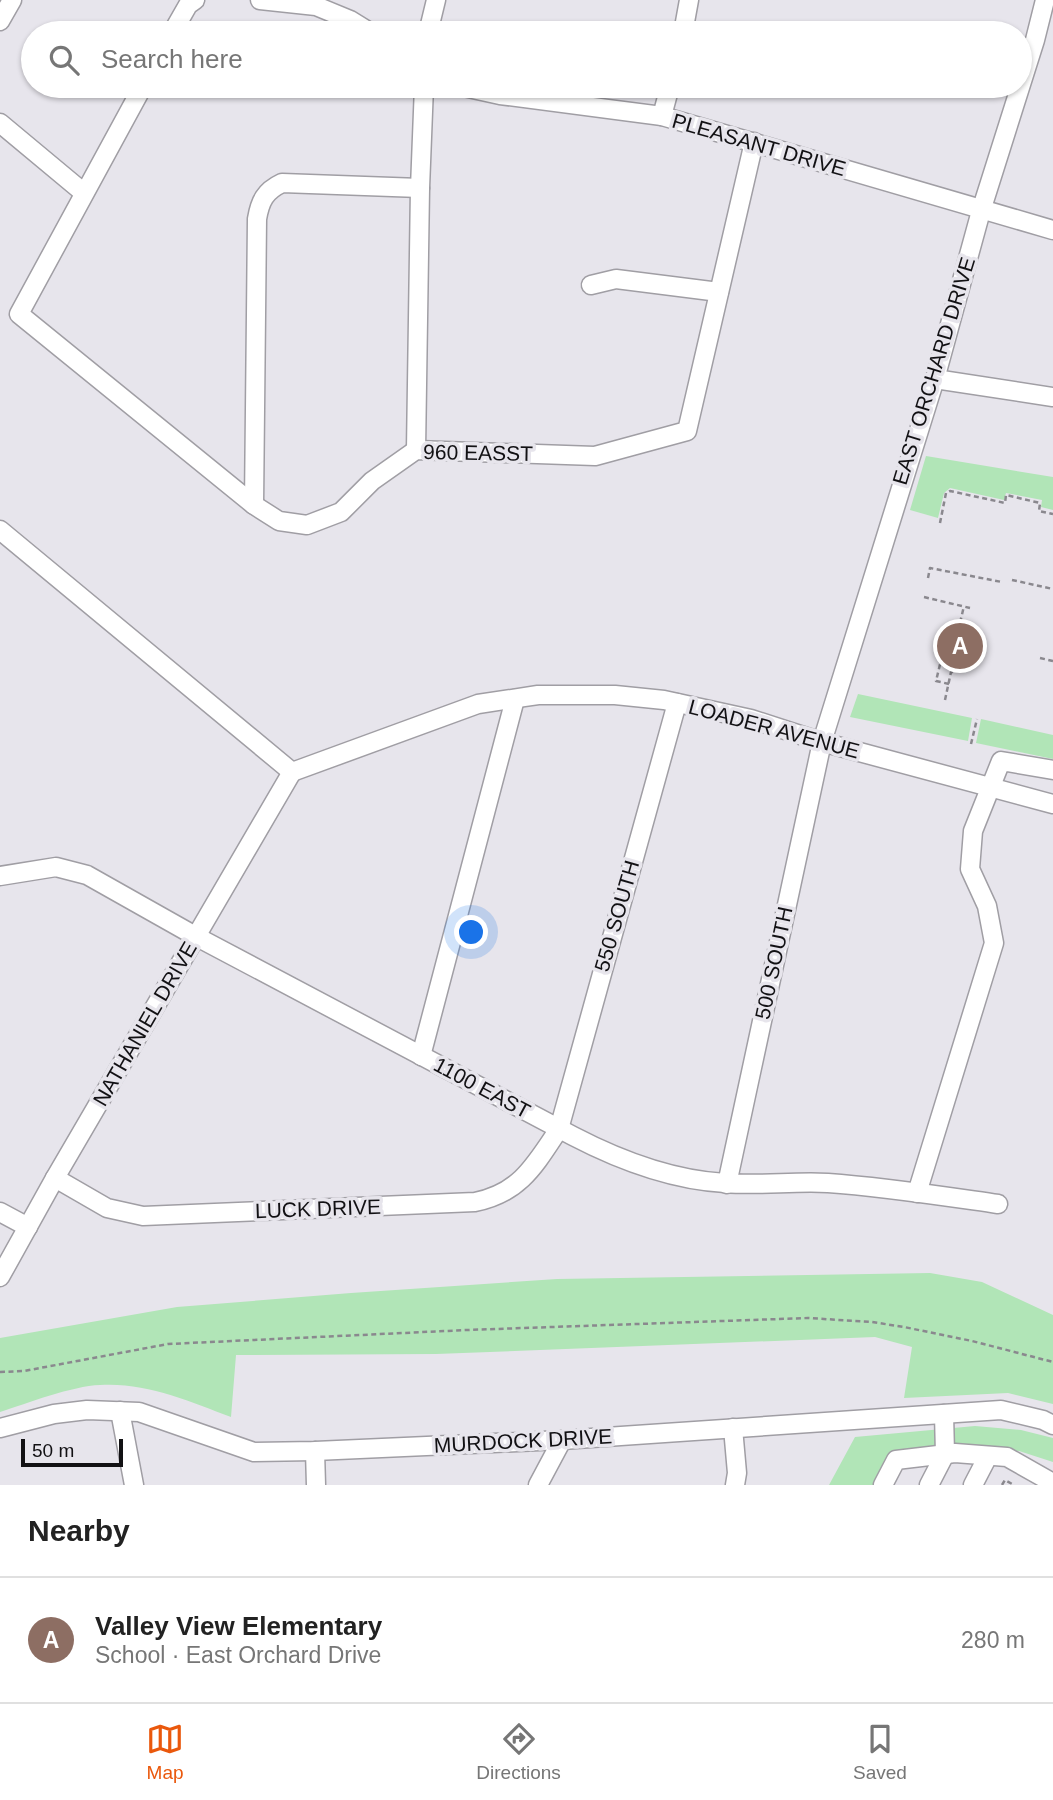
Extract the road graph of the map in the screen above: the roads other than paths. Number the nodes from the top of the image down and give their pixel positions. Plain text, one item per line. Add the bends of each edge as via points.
1 (12, 0) edge
2 (195, 0) edge
3 (260, 0) edge
4 (436, 0) edge
5 (690, 0) edge
6 (1045, 0) edge
7 (0, 21) edge
8 (179, 21) edge
9 (352, 21) edge
10 (431, 21) edge
11 (686, 21) edge
12 (1044, 42) edge
13 (1032, 74) edge
14 (136, 98) edge
15 (424, 98) edge
16 (523, 98) edge
17 (667, 98) edge
18 (1023, 98) edge
19 (662, 116) junction
20 (0, 123) edge
21 (754, 142) junction
22 (420, 188) junction
23 (84, 193) junction
24 (981, 211) junction
25 (1053, 230) edge
26 (591, 285) dead end
27 (719, 292) junction
28 (935, 379) junction
29 (1053, 397) edge
30 (416, 450) junction
31 (254, 505) junction
32 (0, 530) edge
33 (515, 699) junction
34 (677, 703) junction
35 (822, 742) junction
36 (1053, 770) edge
37 (292, 772) junction
38 (990, 787) junction
39 (1053, 804) edge
40 (0, 876) edge
41 (197, 937) junction
42 (421, 1056) junction
43 (559, 1129) junction
44 (55, 1178) junction
45 (727, 1184) junction
46 (917, 1193) junction
47 (998, 1204) dead end
48 (0, 1212) edge
49 (28, 1227) junction
50 (0, 1277) edge
51 (120, 1411) junction
52 (944, 1414) junction
53 (1053, 1425) edge
54 (0, 1428) edge
55 (733, 1428) junction
56 (562, 1440) junction
57 (315, 1451) junction
58 (945, 1454) junction
59 (988, 1456) junction
60 (1053, 1483) edge
61 (134, 1485) edge
62 (316, 1485) edge
63 (538, 1485) edge
64 (735, 1485) edge
65 (883, 1485) edge
66 (929, 1485) edge
67 (973, 1485) edge

1 - 7 street
2 - 8 street
3 - 9 street via 316,6
4 - 10 street
5 - 11 street
6 - 12 street, EAST ORCHARD DRIVE
12 - 13 street, EAST ORCHARD DRIVE
14 - 23 street
15 - 22 street
16 - 19 street, PLEASANT DRIVE
17 - 19 street
18 - 24 street, EAST ORCHARD DRIVE
19 - 21 street, PLEASANT DRIVE
20 - 23 street
21 - 24 street, PLEASANT DRIVE
21 - 27 street
22 - 30 street
22 - 31 street via 282,183 263,196 257,219
23 - 31 street, 960 EASST via 19,314
24 - 25 street, PLEASANT DRIVE
24 - 28 street, EAST ORCHARD DRIVE
26 - 27 street via 616,279
27 - 30 street, 960 EASST via 687,431 595,456
28 - 29 street
28 - 35 street, EAST ORCHARD DRIVE
30 - 31 street, 960 EASST via 372,481 341,512 307,526 279,521
32 - 37 street
33 - 34 street, LOADER AVENUE via 579,694
33 - 37 street, LOADER AVENUE via 478,704
33 - 42 street
34 - 35 street, LOADER AVENUE via 751,719
34 - 43 street, 550 SOUTH
35 - 38 street, LOADER AVENUE
35 - 45 street, 500 SOUTH
36 - 38 street via 1001,761
37 - 41 street, NATHANIEL DRIVE
38 - 39 street, LOADER AVENUE
38 - 46 street via 973,831 970,869 987,906 994,943
40 - 41 street, 1100 EAST via 57,867 87,874
41 - 42 street, 1100 EAST
41 - 44 street, NATHANIEL DRIVE
42 - 43 street, 1100 EAST
43 - 44 street, LUCK DRIVE via 516,1186 475,1202 143,1216 107,1208
43 - 45 street, 1100 EAST via 646,1168
44 - 49 street, NATHANIEL DRIVE
45 - 46 street, 1100 EAST via 825,1183
46 - 47 street, 1100 EAST
48 - 49 street
49 - 50 street, NATHANIEL DRIVE
51 - 54 street, MURDOCK DRIVE via 54,1414
51 - 57 street, MURDOCK DRIVE via 139,1412 254,1452
51 - 61 street
52 - 53 street, MURDOCK DRIVE via 1001,1410
52 - 55 street, MURDOCK DRIVE
52 - 58 street
55 - 56 street, MURDOCK DRIVE
55 - 64 street
56 - 57 street, MURDOCK DRIVE
56 - 63 street
57 - 62 street
58 - 59 street
58 - 65 street via 896,1460
58 - 66 street
59 - 60 street via 1007,1457
59 - 67 street

